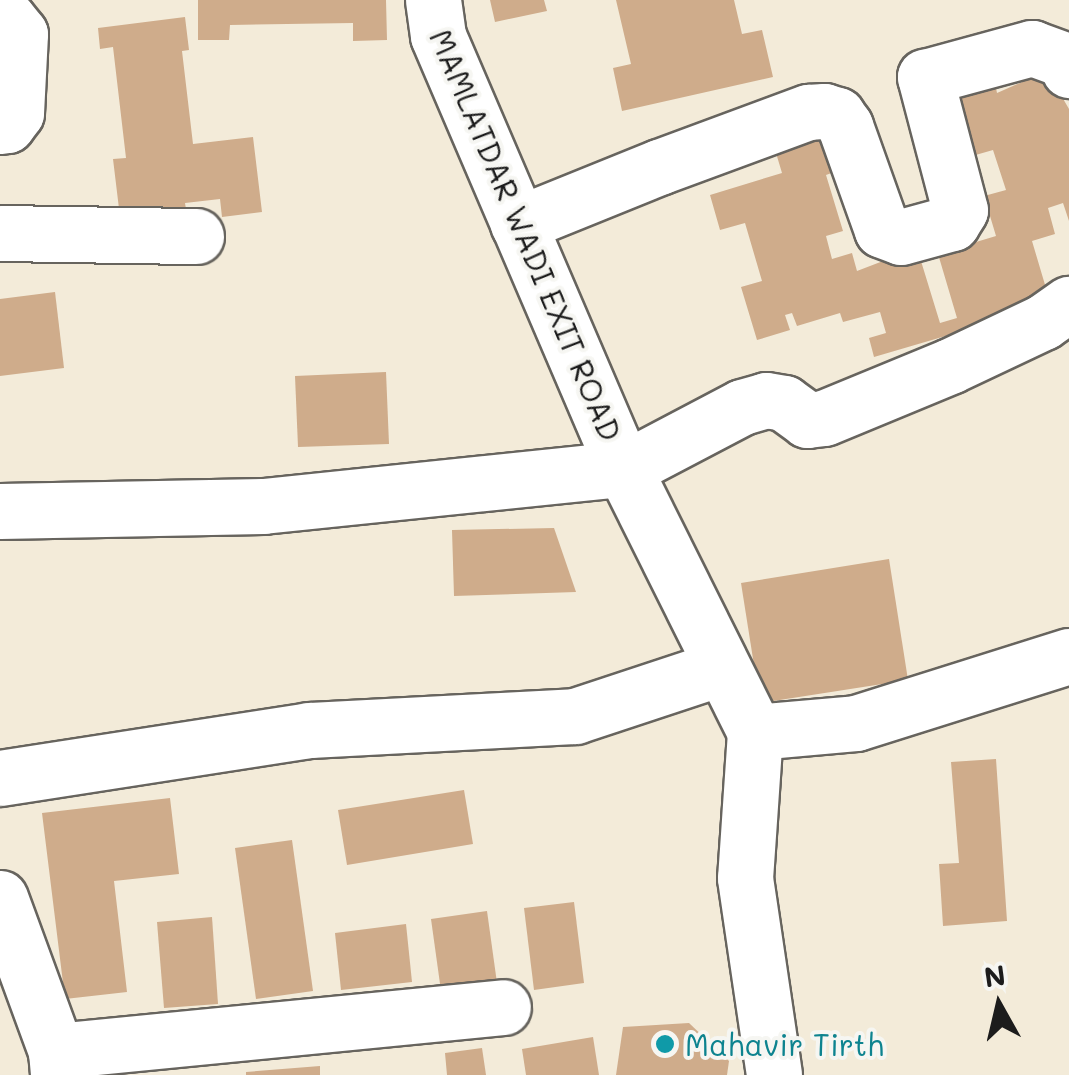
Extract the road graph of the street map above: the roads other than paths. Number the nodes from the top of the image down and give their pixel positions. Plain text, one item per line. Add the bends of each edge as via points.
1 (433, 0) edge
2 (0, 20) edge
3 (1069, 70) edge
4 (0, 126) edge
5 (518, 224) junction
6 (0, 233) edge
7 (196, 236) dead end
8 (1069, 304) edge
9 (624, 469) junction
10 (0, 510) edge
11 (1069, 656) edge
12 (720, 668) junction
13 (754, 732) junction
14 (0, 778) edge
15 (0, 898) edge
16 (503, 1006) dead end
17 (57, 1063) edge
18 (774, 1075) edge

1 - 5 street, MAMLATDAR WADI EXIT ROAD via 438,36
2 - 4 street via 8,19 20,34 16,113
3 - 5 street via 1065,60 1032,48 925,77 960,210 952,224 901,238 882,230 846,126 824,111
5 - 9 street, MAMLATDAR WADI EXIT ROAD
6 - 7 street
8 - 9 street via 950,366 824,418 806,420 784,403 766,400
9 - 10 street via 263,506
9 - 12 street, MAMLATDAR WADI EXIT ROAD
11 - 13 street via 856,722
12 - 13 street, MAMLATDAR WADI EXIT ROAD
12 - 14 street via 575,716 309,730
13 - 18 street via 745,878
15 - 17 street
16 - 17 street

